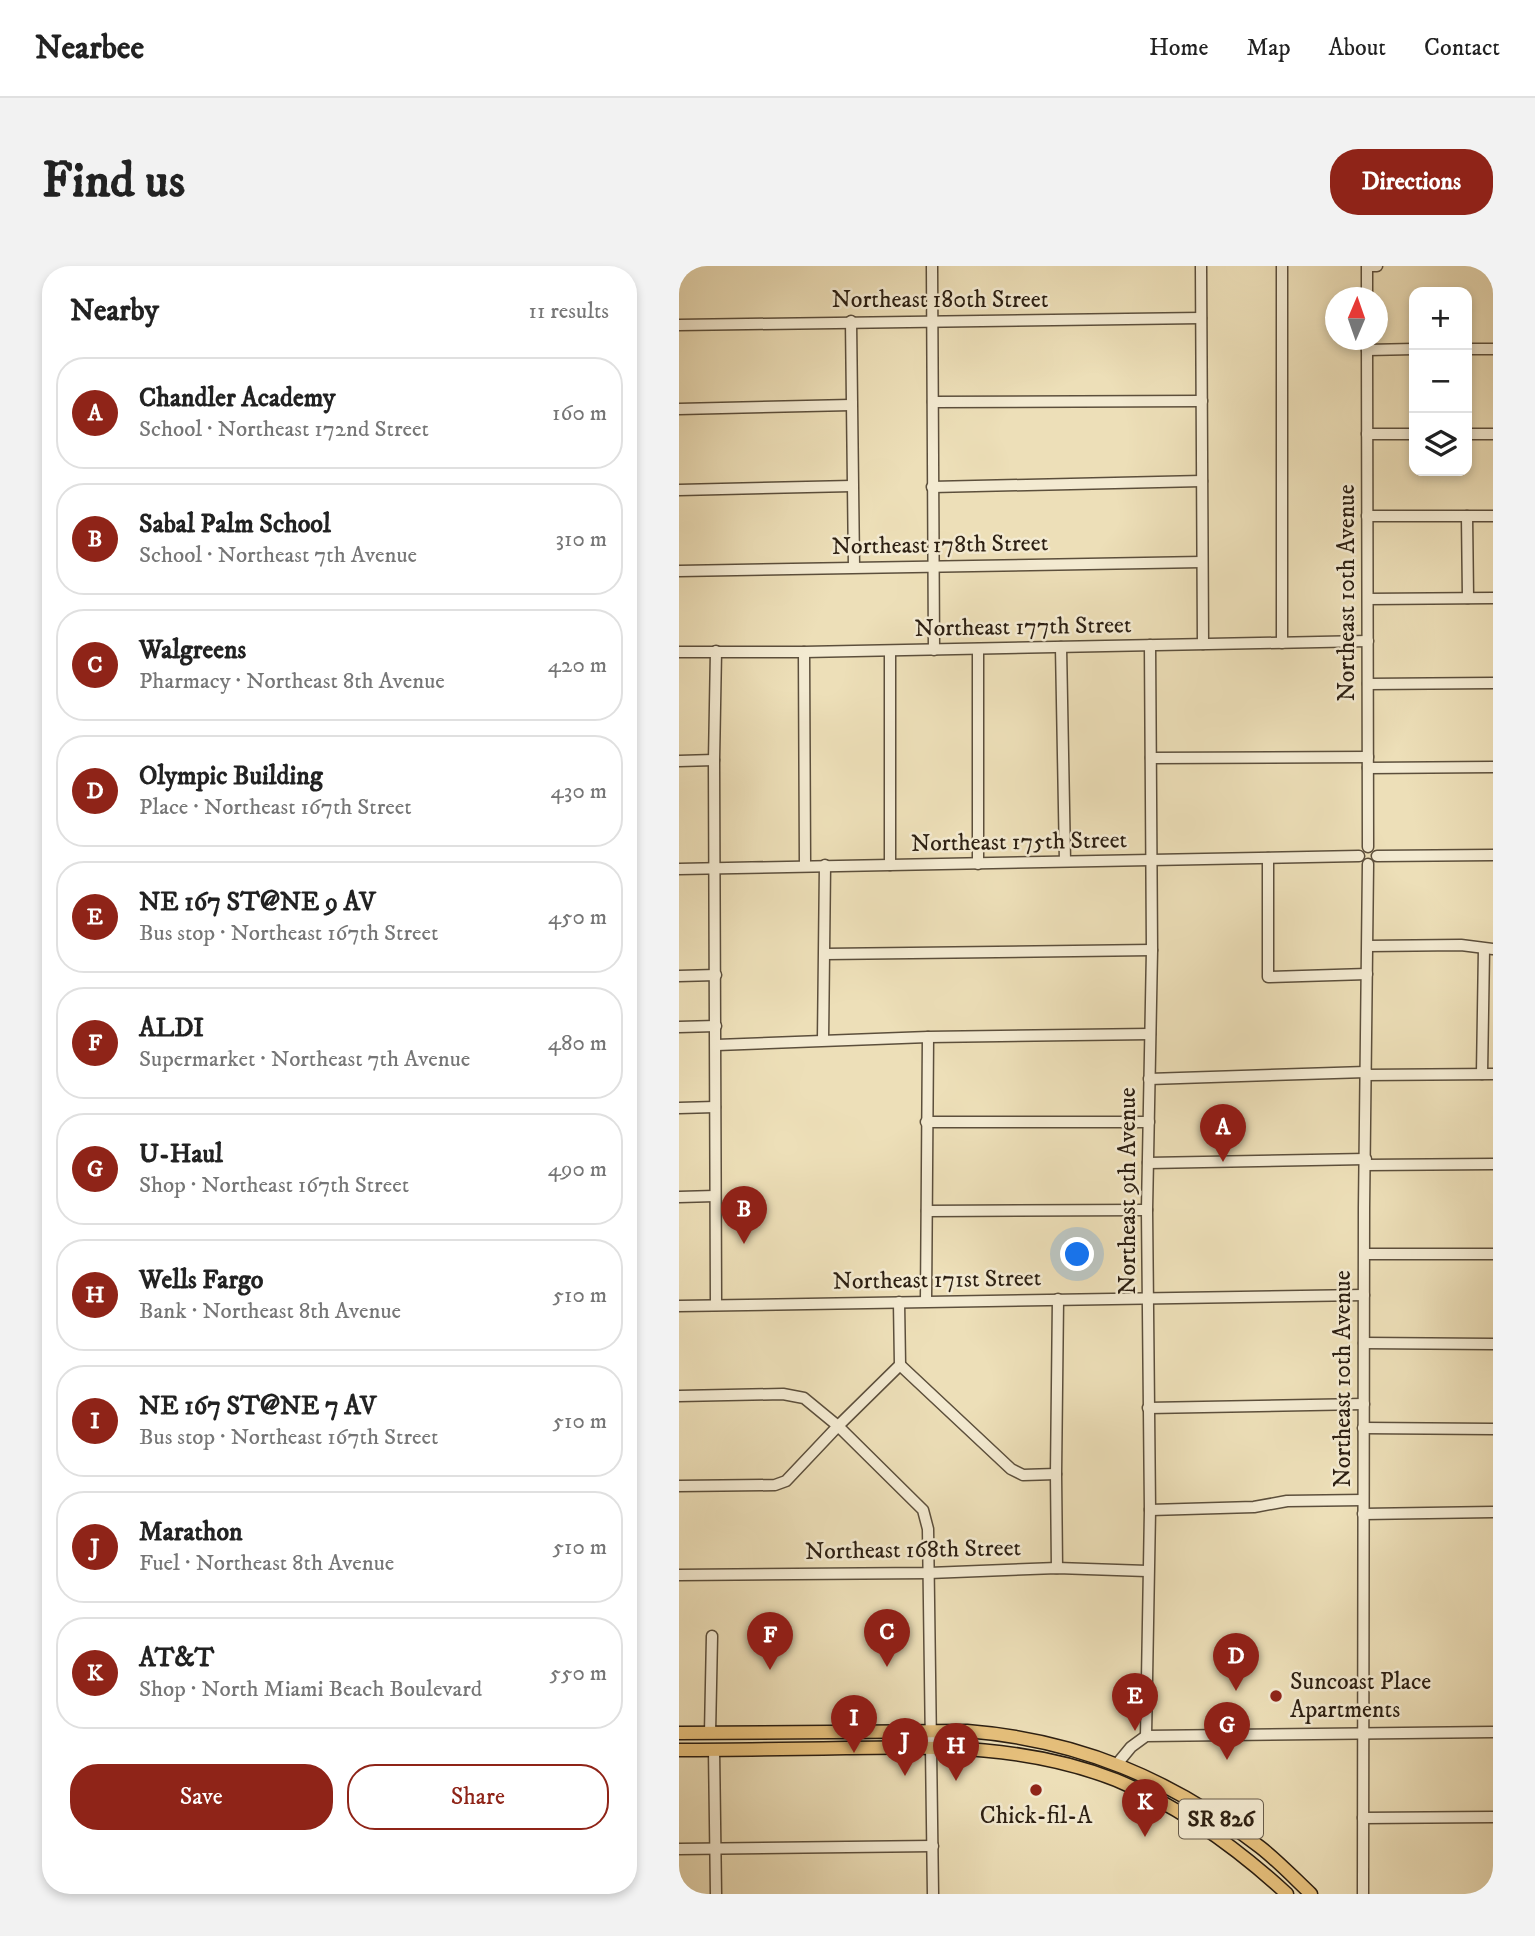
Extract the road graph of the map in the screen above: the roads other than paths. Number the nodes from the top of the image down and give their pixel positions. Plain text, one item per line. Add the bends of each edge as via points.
1 (932, 266) edge
2 (1201, 266) edge
3 (1282, 266) edge
4 (1367, 266) edge
5 (1377, 266) edge
6 (1367, 287) edge
7 (1201, 318) junction
8 (851, 321) junction
9 (932, 322) junction
10 (679, 324) edge
11 (1388, 347) edge
12 (1409, 349) edge
13 (1472, 349) edge
14 (1493, 349) edge
15 (1367, 350) edge
16 (1202, 401) junction
17 (933, 402) junction
18 (851, 405) junction
19 (679, 409) edge
20 (1367, 434) junction
21 (1409, 434) edge
22 (1472, 434) edge
23 (1493, 434) edge
24 (1202, 481) junction
25 (852, 486) junction
26 (932, 487) junction
27 (679, 490) edge
28 (1367, 516) junction
29 (1467, 516) junction
30 (1493, 516) edge
31 (1202, 562) junction
32 (854, 567) junction
33 (935, 568) junction
34 (679, 571) edge
35 (1468, 598) junction
36 (1493, 598) edge
37 (1368, 599) junction
38 (1368, 640) junction
39 (1282, 643) junction
40 (1203, 644) junction
41 (1150, 645) junction
42 (1061, 647) junction
43 (978, 649) junction
44 (934, 650) junction
45 (890, 651) junction
46 (679, 652) edge
47 (716, 652) junction
48 (804, 652) junction
49 (1493, 683) edge
50 (1368, 684) junction
51 (1151, 758) junction
52 (714, 760) junction
53 (679, 761) edge
54 (1368, 763) junction
55 (1493, 767) edge
56 (1368, 847) junction
57 (1493, 855) edge
58 (1359, 856) junction
59 (1377, 856) junction
60 (1268, 858) junction
61 (1150, 860) junction
62 (1065, 861) junction
63 (978, 864) junction
64 (1368, 864) junction
65 (825, 865) junction
66 (890, 865) junction
67 (805, 866) junction
68 (716, 868) junction
69 (679, 869) edge
70 (1368, 946) junction
71 (1488, 949) edge
72 (1151, 950) junction
73 (825, 954) junction
74 (1367, 974) junction
75 (716, 975) junction
76 (679, 976) edge
77 (716, 1026) junction
78 (679, 1027) edge
79 (1150, 1034) junction
80 (928, 1037) junction
81 (823, 1040) junction
82 (717, 1045) junction
83 (1366, 1074) junction
84 (1488, 1074) edge
85 (1150, 1079) junction
86 (715, 1107) junction
87 (679, 1108) edge
88 (926, 1122) junction
89 (1149, 1122) junction
90 (1366, 1162) junction
91 (1148, 1163) junction
92 (1493, 1164) edge
93 (715, 1196) junction
94 (679, 1197) edge
95 (1147, 1210) junction
96 (926, 1212) junction
97 (1365, 1254) junction
98 (1493, 1254) edge
99 (1364, 1295) junction
100 (1149, 1298) junction
101 (1058, 1299) junction
102 (926, 1301) junction
103 (899, 1302) junction
104 (716, 1305) junction
105 (679, 1306) edge
106 (1364, 1343) junction
107 (1493, 1344) edge
108 (899, 1365) junction
109 (679, 1396) edge
110 (1364, 1404) junction
111 (1148, 1408) junction
112 (838, 1426) junction
113 (1363, 1428) junction
114 (1493, 1429) edge
115 (1056, 1474) junction
116 (679, 1486) edge
117 (1363, 1500) junction
118 (1150, 1510) junction
119 (1493, 1512) edge
120 (1363, 1514) junction
121 (1057, 1569) junction
122 (1147, 1571) junction
123 (929, 1573) junction
124 (679, 1574) edge
125 (712, 1636) dead end
126 (930, 1730) junction
127 (1493, 1732) edge
128 (679, 1733) edge
129 (710, 1733) junction
130 (729, 1733) junction
131 (1362, 1733) junction
132 (1146, 1736) junction
133 (930, 1746) junction
134 (679, 1750) edge
135 (714, 1750) junction
136 (1117, 1764) junction
137 (1094, 1773) junction
138 (1493, 1817) edge
139 (1363, 1818) junction
140 (933, 1846) junction
141 (715, 1848) junction
142 (679, 1849) edge
143 (716, 1894) edge
144 (933, 1894) edge
145 (1287, 1894) edge
146 (1311, 1894) edge
147 (1363, 1894) edge

1 - 9 street
2 - 7 street
3 - 39 street
4 - 5 street
4 - 6 street
7 - 9 street, Northeast 180th Street
7 - 16 street
8 - 9 street, Northeast 180th Street
8 - 10 street, Northeast 180th Street
8 - 18 street
9 - 17 street
11 - 12 street
13 - 14 street
15 - 20 street, Northeast 10th Avenue
16 - 17 street
16 - 24 street
17 - 26 street
18 - 19 street
18 - 25 street
20 - 21 street
20 - 28 street, Northeast 10th Avenue
22 - 23 street
24 - 26 street
24 - 31 street
25 - 27 street
25 - 32 street
26 - 33 street
28 - 29 street
28 - 37 street, Northeast 10th Avenue
29 - 30 street
29 - 35 street
31 - 33 street, Northeast 178th Street
31 - 40 street
32 - 33 street, Northeast 178th Street
32 - 34 street, Northeast 178th Street
33 - 44 street
35 - 36 street
35 - 37 street
37 - 38 street, Northeast 10th Avenue
38 - 39 street, Northeast 177th Street
38 - 50 street, Northeast 10th Avenue
39 - 40 street, Northeast 177th Street
40 - 41 street, Northeast 177th Street
41 - 42 street, Northeast 177th Street
41 - 51 street, Northeast 9th Avenue
42 - 43 street, Northeast 177th Street
42 - 62 street
43 - 44 street, Northeast 177th Street
43 - 63 street
44 - 45 street, Northeast 177th Street
45 - 48 street, Northeast 177th Street
45 - 66 street
46 - 47 street, Northeast 177th Street
47 - 48 street, Northeast 177th Street
47 - 52 street
48 - 67 street
49 - 50 street
50 - 54 street, Northeast 10th Avenue
51 - 54 street
51 - 61 street, Northeast 9th Avenue
52 - 53 street
52 - 68 street
54 - 55 street
54 - 56 street, Northeast 10th Avenue
56 - 58 street
56 - 59 street
57 - 59 street
58 - 60 street, Northeast 175th Street
58 - 64 street
59 - 64 street
60 - 61 street, Northeast 175th Street
60 - 74 street via 1268,977
61 - 62 street, Northeast 175th Street
61 - 72 street, Northeast 9th Avenue
62 - 63 street, Northeast 175th Street
63 - 66 street, Northeast 175th Street
64 - 70 street, Northeast 10th Avenue
65 - 66 street, Northeast 175th Street
65 - 67 street, Northeast 175th Street
65 - 73 street
67 - 68 street, Northeast 175th Street
68 - 69 street, Northeast 175th Street
68 - 75 street
70 - 71 street
70 - 74 street, Northeast 10th Avenue
71 - 84 street
72 - 73 street
72 - 79 street, Northeast 9th Avenue
73 - 81 street
74 - 83 street, Northeast 10th Avenue
75 - 76 street
75 - 77 street
77 - 78 street
77 - 82 street
79 - 80 street
79 - 85 street, Northeast 9th Avenue
80 - 81 street
80 - 88 street
81 - 82 street
82 - 86 street
83 - 84 street
83 - 85 street
83 - 90 street, Northeast 10th Avenue
85 - 89 street, Northeast 9th Avenue
86 - 87 street
86 - 93 street
88 - 89 street
88 - 96 street
89 - 91 street, Northeast 9th Avenue
90 - 91 street
90 - 92 street
90 - 97 street, Northeast 10th Avenue
91 - 95 street, Northeast 9th Avenue
93 - 94 street
93 - 104 street
95 - 96 street
95 - 100 street, Northeast 9th Avenue
96 - 102 street
97 - 98 street
97 - 99 street, Northeast 10th Avenue
99 - 100 street, Northeast 171st Street
99 - 106 street, Northeast 10th Avenue
100 - 101 street, Northeast 171st Street
100 - 111 street, Northeast 9th Avenue
101 - 102 street, Northeast 171st Street
101 - 115 street
102 - 103 street, Northeast 171st Street
103 - 104 street, Northeast 171st Street
103 - 108 street
104 - 105 street, Northeast 171st Street
106 - 107 street
106 - 110 street, Northeast 10th Avenue
108 - 112 street
108 - 115 street via 1011,1469 1023,1475
109 - 112 street via 783,1394 804,1398
110 - 111 street
110 - 113 street, Northeast 10th Avenue
111 - 118 street, Northeast 9th Avenue
112 - 116 street via 786,1482
112 - 123 street via 923,1510
113 - 114 street
113 - 117 street, Northeast 10th Avenue
115 - 121 street
117 - 118 street
117 - 120 street, Northeast 10th Avenue
118 - 122 street, Northeast 9th Avenue
119 - 120 street
120 - 131 street, Northeast 10th Avenue
121 - 122 street, Northeast 168th Street
121 - 123 street, Northeast 168th Street
122 - 132 street, Northeast 9th Avenue
123 - 124 street, Northeast 168th Street
123 - 126 street
125 - 129 street
126 - 130 main road, SR 826
126 - 133 street
126 - 136 main road, SR 826 via 1027,1738
127 - 131 street
128 - 129 main road, SR 826
129 - 130 main road, SR 826
129 - 134 main road via 701,1742
130 - 135 main road
131 - 132 street
131 - 139 street, Northeast 10th Avenue
132 - 136 street
133 - 135 main road, SR 826
133 - 137 main road, SR 826 via 1028,1755
133 - 140 street
134 - 135 main road, SR 826
135 - 141 street
136 - 137 main road
136 - 146 main road, SR 826 via 1214,1814 1262,1849
137 - 145 main road, SR 826 via 1150,1796 1198,1823 1234,1847
138 - 139 street
139 - 147 street, Northeast 10th Avenue
140 - 141 street
140 - 144 street
141 - 142 street
141 - 143 street

